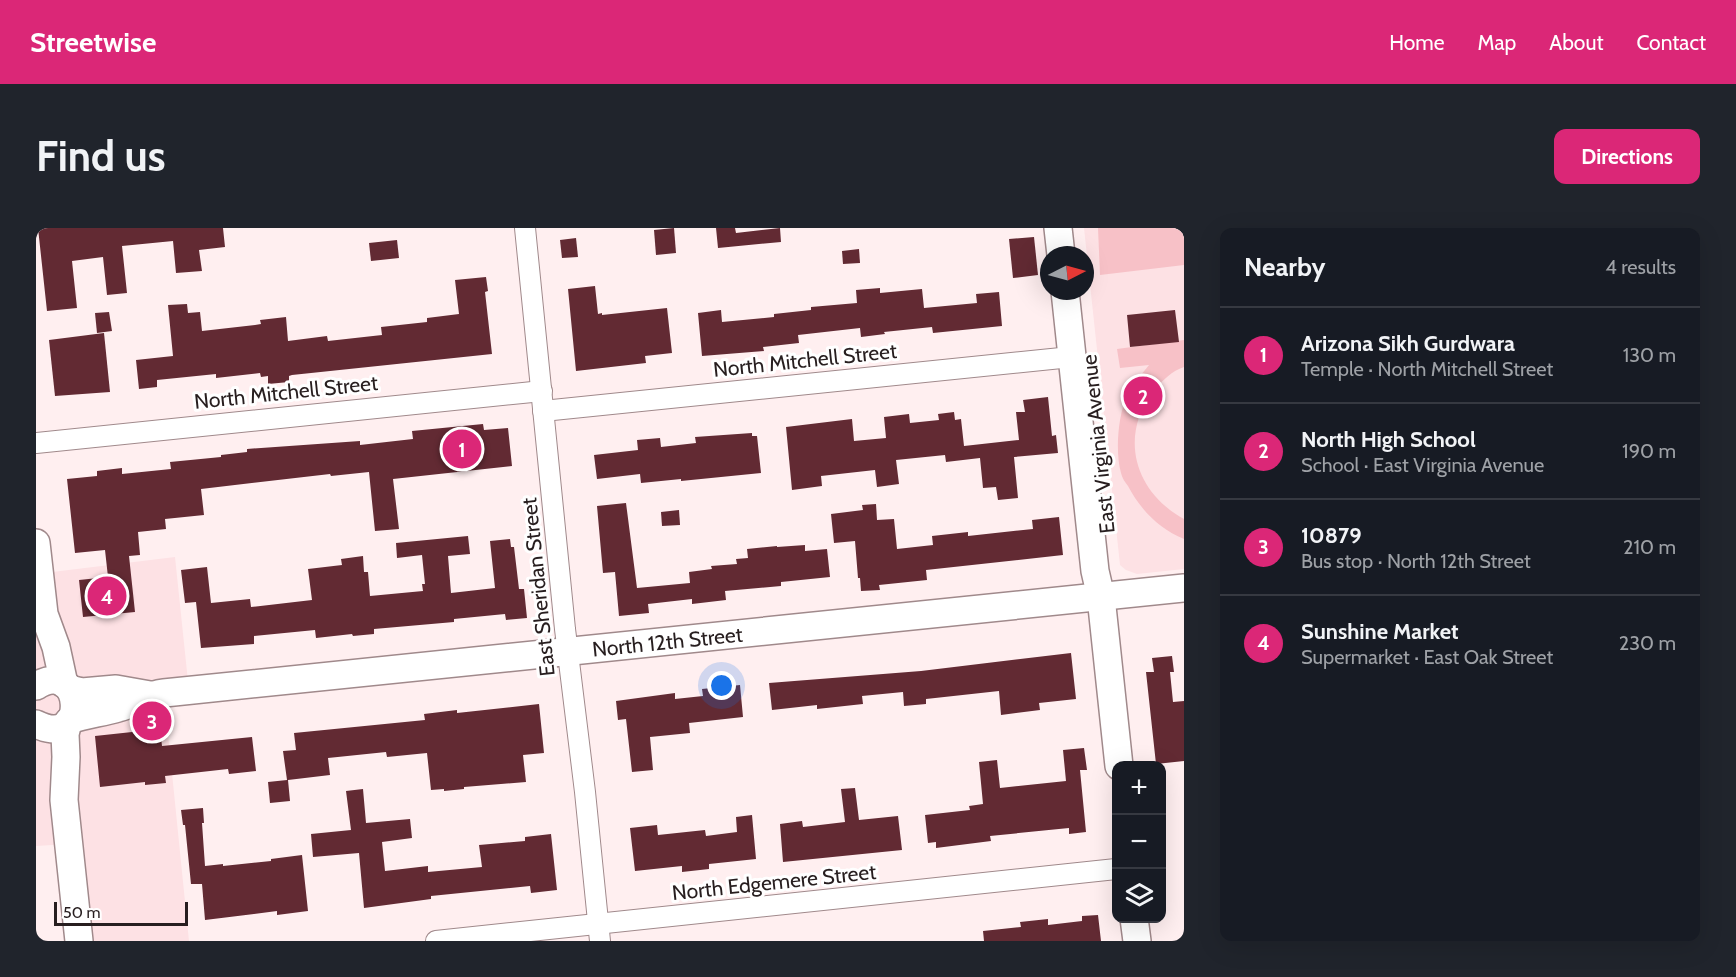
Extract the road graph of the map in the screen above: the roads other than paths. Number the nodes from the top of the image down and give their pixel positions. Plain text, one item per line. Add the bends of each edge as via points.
1 (525, 228) edge
2 (1058, 228) edge
3 (1076, 228) edge
4 (1060, 246) edge
5 (1077, 246) edge
6 (1066, 300) edge
7 (1083, 300) edge
8 (1071, 357) junction
9 (542, 391) junction
10 (543, 411) junction
11 (36, 443) edge
12 (36, 543) edge
13 (1184, 588) edge
14 (1101, 597) junction
15 (44, 614) junction
16 (568, 652) junction
17 (36, 686) edge
18 (67, 687) junction
19 (151, 695) junction
20 (48, 724) edge
21 (1119, 761) edge
22 (1112, 869) edge
23 (1135, 923) edge
24 (599, 933) edge
25 (79, 941) edge
26 (436, 941) edge
27 (1137, 941) edge

1 - 9 street, East Sheridan Street
2 - 4 street
3 - 5 street
6 - 8 street, East Virginia Avenue
7 - 14 street, East Virginia Avenue via 1110,564
8 - 10 street, North Mitchell Street
8 - 14 street, East Virginia Avenue
9 - 10 street, East Sheridan Street
9 - 11 street, North Mitchell Street
10 - 16 street, East Sheridan Street
12 - 15 street
13 - 14 street, North 12th Street
14 - 16 street, North 12th Street
14 - 21 street, East Virginia Avenue
15 - 17 street
15 - 18 street
16 - 19 street, North 12th Street
16 - 24 street, East Sheridan Street
17 - 18 street, North 12th Street via 51,681
18 - 19 street, North 12th Street via 82,692 117,689
18 - 20 street via 74,696 74,713
19 - 20 street, North 12th Street via 118,708
20 - 25 street via 51,761 64,800
22 - 24 street, North Edgemere Street
23 - 27 street
24 - 26 street, North Edgemere Street

